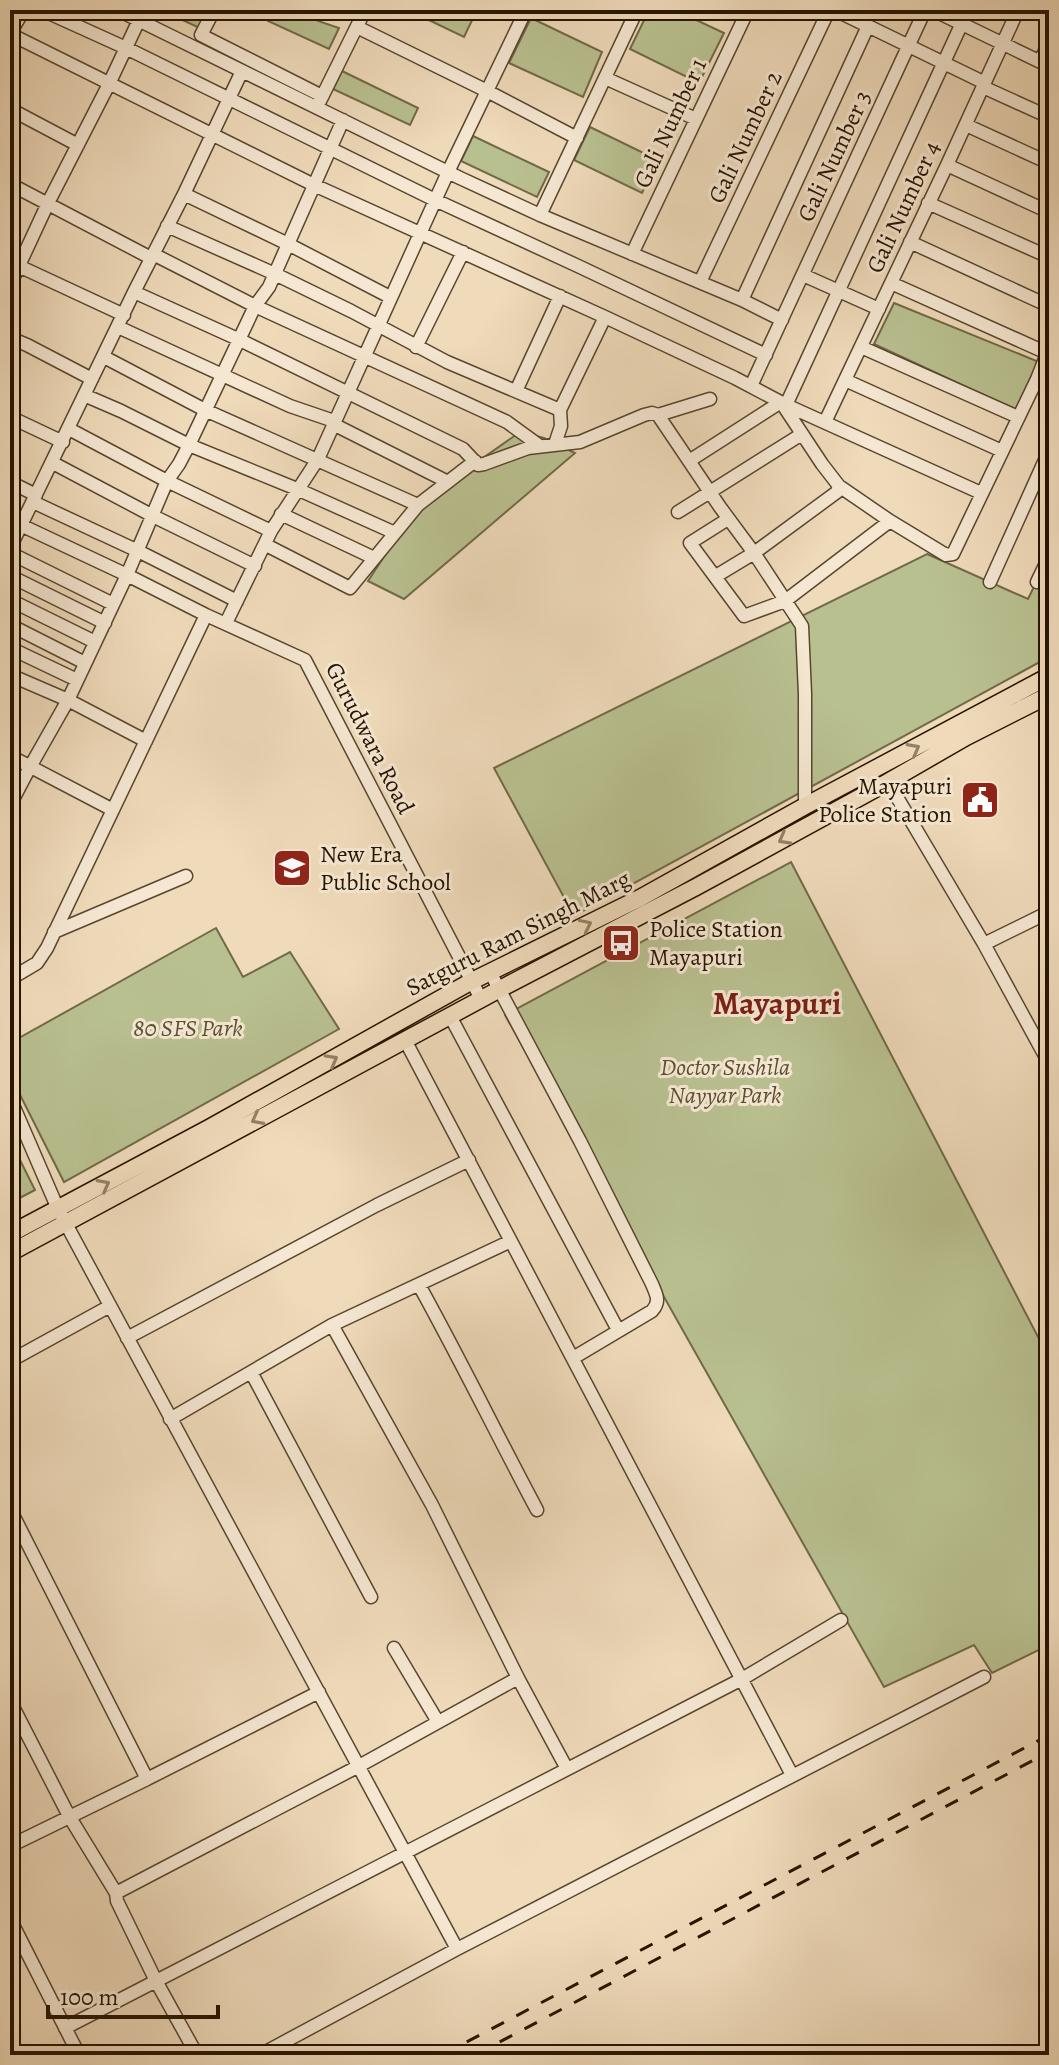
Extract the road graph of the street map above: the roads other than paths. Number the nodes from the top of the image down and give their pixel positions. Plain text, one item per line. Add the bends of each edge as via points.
1 (24, 10) edge
2 (42, 10) edge
3 (118, 10) edge
4 (214, 10) edge
5 (365, 10) edge
6 (526, 10) edge
7 (637, 10) edge
8 (748, 10) edge
9 (832, 10) edge
10 (925, 10) edge
11 (933, 10) edge
12 (968, 10) edge
13 (1018, 10) edge
14 (139, 20) junction
15 (962, 24) junction
16 (868, 26) junction
17 (357, 27) junction
18 (10, 34) edge
19 (1003, 43) junction
20 (1049, 43) edge
21 (908, 47) junction
22 (126, 48) junction
23 (943, 63) junction
24 (1044, 64) edge
25 (242, 71) junction
26 (605, 78) junction
27 (109, 84) junction
28 (984, 85) junction
29 (487, 91) junction
30 (228, 99) junction
31 (319, 102) junction
32 (10, 109) edge
33 (1049, 117) edge
34 (696, 119) junction
35 (343, 120) junction
36 (966, 125) junction
37 (211, 134) junction
38 (577, 138) junction
39 (78, 145) junction
40 (330, 150) junction
41 (1049, 163) edge
42 (947, 165) junction
43 (448, 172) junction
44 (10, 184) edge
45 (314, 185) junction
46 (184, 194) junction
47 (435, 200) junction
48 (48, 203) junction
49 (928, 203) junction
50 (1049, 212) edge
51 (540, 215) junction
52 (167, 226) junction
53 (420, 233) junction
54 (910, 242) junction
55 (288, 244) junction
56 (463, 252) junction
57 (632, 254) junction
58 (152, 256) junction
59 (1049, 257) edge
60 (14, 264) edge
61 (275, 274) junction
62 (803, 275) junction
63 (700, 282) junction
64 (891, 283) junction
65 (10, 285) edge
66 (839, 291) junction
67 (134, 292) junction
68 (560, 296) junction
69 (390, 297) junction
70 (742, 300) junction
71 (255, 306) junction
72 (1049, 306) edge
73 (879, 309) junction
74 (605, 317) junction
75 (782, 320) junction
76 (121, 321) junction
77 (378, 326) junction
78 (10, 338) edge
79 (240, 340) junction
80 (416, 347) junction
81 (861, 347) junction
82 (1048, 351) edge
83 (766, 355) junction
84 (363, 356) junction
85 (104, 357) junction
86 (223, 376) junction
87 (92, 379) junction
88 (845, 380) junction
89 (1043, 382) edge
90 (751, 386) junction
91 (516, 391) junction
92 (346, 393) junction
93 (84, 395) junction
94 (710, 399) dead end
95 (784, 404) junction
96 (205, 410) junction
97 (560, 410) junction
98 (658, 415) junction
99 (10, 417) edge
100 (1018, 417) junction
101 (825, 422) junction
102 (333, 423) junction
103 (69, 429) junction
104 (802, 434) junction
105 (63, 442) junction
106 (555, 444) junction
107 (189, 445) junction
108 (540, 446) junction
109 (1002, 451) junction
110 (1049, 451) edge
111 (318, 459) junction
112 (475, 461) junction
113 (689, 461) junction
114 (53, 463) junction
115 (167, 481) junction
116 (10, 482) edge
117 (448, 482) junction
118 (839, 486) junction
119 (297, 489) junction
120 (710, 492) junction
121 (981, 493) junction
122 (34, 499) junction
123 (418, 505) junction
124 (678, 512) dead end
125 (281, 514) junction
126 (153, 516) junction
127 (728, 519) junction
128 (890, 521) junction
129 (15, 523) edge
130 (271, 531) junction
131 (395, 533) junction
132 (266, 545) junction
133 (10, 550) edge
134 (138, 551) junction
135 (754, 553) junction
136 (1049, 557) edge
137 (374, 558) junction
138 (255, 566) junction
139 (127, 575) junction
140 (10, 576) edge
141 (716, 576) junction
142 (990, 582) dead end
143 (1037, 582) dead end
144 (10, 600) edge
145 (237, 601) junction
146 (785, 601) junction
147 (113, 604) junction
148 (206, 615) junction
149 (105, 623) junction
150 (226, 623) junction
151 (10, 625) edge
152 (95, 642) junction
153 (10, 648) edge
154 (85, 663) junction
155 (10, 675) edge
156 (1049, 676) edge
157 (77, 680) junction
158 (1049, 695) edge
159 (68, 700) junction
160 (146, 741) junction
161 (10, 756) edge
162 (30, 767) junction
163 (888, 782) junction
164 (10, 804) edge
165 (805, 806) junction
166 (113, 810) junction
167 (186, 876) dead end
168 (1049, 912) edge
169 (54, 932) junction
170 (984, 944) junction
171 (490, 972) junction
172 (10, 979) edge
173 (472, 981) junction
174 (500, 989) junction
175 (481, 999) junction
176 (450, 1016) junction
177 (405, 1040) junction
178 (1048, 1061) edge
179 (10, 1098) edge
180 (469, 1160) junction
181 (62, 1216) junction
182 (10, 1234) edge
183 (511, 1241) junction
184 (10, 1253) edge
185 (419, 1285) junction
186 (110, 1306) junction
187 (332, 1325) junction
188 (618, 1330) junction
189 (127, 1338) junction
190 (573, 1358) junction
191 (10, 1361) edge
192 (251, 1372) junction
193 (170, 1419) junction
194 (10, 1509) edge
195 (537, 1510) dead end
196 (371, 1597) dead end
197 (841, 1620) dead end
198 (394, 1648) dead end
199 (984, 1677) dead end
200 (518, 1678) junction
201 (742, 1679) junction
202 (319, 1692) junction
203 (10, 1701) edge
204 (438, 1722) junction
205 (359, 1766) junction
206 (567, 1769) junction
207 (792, 1775) junction
208 (147, 1779) junction
209 (69, 1816) junction
210 (10, 1846) edge
211 (406, 1853) junction
212 (116, 1893) junction
213 (10, 1919) edge
214 (457, 1949) junction
215 (156, 1981) junction
216 (65, 2028) junction
217 (79, 2055) edge
218 (197, 2055) edge
219 (260, 2055) edge

1 - 18 street
2 - 22 street
3 - 14 street
4 - 31 street via 201,35
5 - 17 street
6 - 29 street
7 - 26 street
8 - 34 street, Gali Number 1
9 - 16 street
9 - 63 street, Gali Number 2
10 - 21 street, Gali Number 3
11 - 15 street
12 - 15 street
13 - 19 street, Gali Number 4
14 - 22 street
14 - 25 street
15 - 19 street
15 - 23 street
16 - 21 street
16 - 70 street
17 - 29 street
17 - 31 street
18 - 27 street
19 - 24 street
19 - 28 street, Gali Number 4
20 - 24 street
21 - 23 street
21 - 62 street, Gali Number 3
22 - 27 street
22 - 30 street
23 - 28 street
23 - 66 street
25 - 30 street
25 - 31 street
26 - 34 street
26 - 38 street
27 - 37 street
27 - 39 street
28 - 33 street
28 - 36 street, Gali Number 4
29 - 38 street
29 - 43 street
30 - 37 street
30 - 40 street
31 - 35 street
32 - 39 street
34 - 57 street, Gali Number 1
35 - 40 street
35 - 43 street
36 - 41 street
36 - 42 street, Gali Number 4
37 - 45 street
37 - 46 street
38 - 51 street
39 - 48 street
40 - 45 street
40 - 47 street
42 - 49 street, Gali Number 4
42 - 50 street
43 - 47 street
43 - 51 street
44 - 48 street
45 - 53 street
45 - 55 street
46 - 52 street
46 - 55 street
47 - 53 street
47 - 83 street
48 - 58 street
48 - 60 street
49 - 54 street, Gali Number 4
49 - 59 street
51 - 57 street
52 - 58 street
52 - 61 street
53 - 56 street
53 - 69 street
54 - 64 street, Gali Number 4
54 - 72 street
55 - 61 street
55 - 69 street
56 - 68 street
56 - 80 street
57 - 63 street
58 - 67 street
58 - 71 street
60 - 65 street
60 - 76 street
61 - 71 street
61 - 77 street
62 - 66 street
62 - 75 street, Gali Number 3
63 - 70 street
64 - 73 street, Gali Number 4
64 - 82 street
66 - 73 street
66 - 95 street
67 - 76 street
67 - 79 street
68 - 74 street
68 - 91 street
69 - 77 street
70 - 75 street
71 - 79 street
71 - 84 street
73 - 81 street, Gali Number 4
74 - 90 street
74 - 97 street
75 - 83 street, Gali Number 3
76 - 85 street
76 - 86 street
77 - 80 street
77 - 84 street
78 - 87 street
79 - 86 street
79 - 92 street
80 - 91 street
81 - 88 street, Gali Number 4
81 - 100 street
82 - 89 street
83 - 90 street, Gali Number 3
84 - 92 street
84 - 108 street via 507,422
85 - 87 street
85 - 96 street
86 - 96 street
86 - 102 street
87 - 93 street
88 - 101 street, Gali Number 4
88 - 109 street
89 - 100 street
90 - 95 street
91 - 97 street
92 - 102 street
92 - 112 street via 463,449
93 - 103 street
93 - 107 street
94 - 98 street
95 - 101 street
95 - 104 street
95 - 113 street
96 - 107 street
96 - 111 street
97 - 106 street
98 - 106 street via 644,415 580,442
98 - 113 street
99 - 105 street
100 - 109 street
101 - 121 street
102 - 111 street
102 - 117 street
103 - 105 street
103 - 115 street
104 - 118 street
104 - 120 street
105 - 114 street
106 - 108 street
107 - 115 street
107 - 119 street
108 - 112 street via 484,464
109 - 121 street
110 - 142 street
111 - 119 street
111 - 123 street
112 - 117 street
113 - 120 street
114 - 122 street
114 - 126 street
115 - 126 street
115 - 130 street
116 - 122 street
117 - 123 street
118 - 128 street
118 - 135 street
119 - 125 street
119 - 131 street
120 - 124 street
120 - 127 street
121 - 128 street via 953,554 946,555
122 - 129 street
122 - 134 street
123 - 131 street
125 - 130 street
125 - 137 street
126 - 134 street
126 - 138 street
127 - 135 street
127 - 141 street via 690,543
128 - 146 street
129 - 133 street
129 - 139 street, Gurudwara Road
130 - 132 street
131 - 137 street
132 - 137 street via 350,588
132 - 138 street
133 - 147 street
134 - 139 street
134 - 145 street
135 - 141 street
135 - 146 street
136 - 143 street
138 - 145 street
139 - 147 street
139 - 148 street, Gurudwara Road
140 - 149 street
141 - 146 street via 744,616
144 - 152 street
145 - 150 street
146 - 165 street via 802,626
147 - 149 street
148 - 150 street, Gurudwara Road
148 - 160 street
149 - 152 street
150 - 173 street, Gurudwara Road via 305,660
151 - 154 street
152 - 154 street
153 - 157 street
154 - 157 street
155 - 159 street
165 -> 156 main road, Satguru Ram Singh Marg
157 - 159 street
158 - 163 main road, Satguru Ram Singh Marg
159 - 160 street
159 - 162 street
160 - 166 street
161 - 162 street
162 - 164 street
162 - 166 street
163 - 170 street
163 -> 174 main road, Satguru Ram Singh Marg
171 -> 165 main road, Satguru Ram Singh Marg via 640,898
166 - 169 street
167 - 169 street
168 - 170 street
169 - 172 street via 39,961
170 - 178 street
171 - 173 main road, Satguru Ram Singh Marg
171 - 174 street
173 - 175 street, Gurudwara Road
181 -> 173 main road, Satguru Ram Singh Marg
174 - 175 main road, Satguru Ram Singh Marg
174 - 188 street via 658,1300 652,1311
175 - 176 main road, Satguru Ram Singh Marg
176 - 177 main road, Satguru Ram Singh Marg
176 - 188 street
177 - 180 street
177 -> 181 main road, Satguru Ram Singh Marg
179 - 181 street
180 - 183 street
180 - 189 street
181 - 182 main road, Satguru Ram Singh Marg
181 - 184 main road, Satguru Ram Singh Marg
181 - 186 street
183 - 185 street
183 - 190 street
185 - 187 street
185 - 195 street
186 - 189 street
186 - 191 street
187 - 192 street
187 - 200 street via 432,1505
188 - 190 street
189 - 193 street
190 - 201 street
192 - 193 street
192 - 196 street
193 - 202 street
194 - 208 street
197 - 201 street
198 - 204 street
199 - 207 street
200 - 204 street
200 - 206 street
201 - 206 street
201 - 207 street
202 - 205 street
202 - 208 street
203 - 209 street
204 - 205 street
205 - 211 street
205 - 212 street
206 - 211 street
207 - 214 street
208 - 209 street
209 - 210 street
209 - 212 street
211 - 214 street
211 - 215 street
212 - 215 street
213 - 216 street
214 - 219 street
215 - 216 street
215 - 218 street
216 - 217 street

